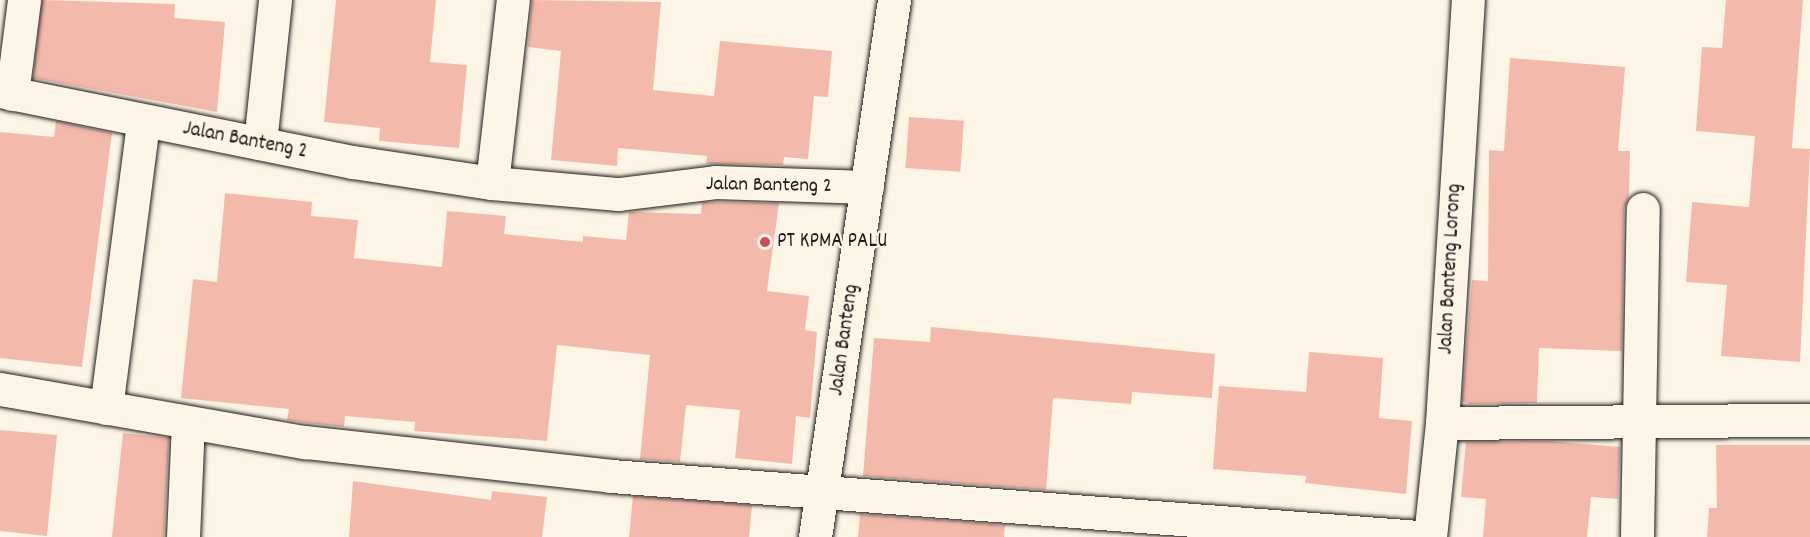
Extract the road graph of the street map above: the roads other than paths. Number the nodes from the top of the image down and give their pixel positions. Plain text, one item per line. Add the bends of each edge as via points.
1 (24, 0) edge
2 (275, 0) edge
3 (513, 0) edge
4 (894, 0) edge
5 (1468, 0) edge
6 (6, 93) edge
7 (143, 122) junction
8 (261, 144) junction
9 (492, 183) junction
10 (867, 188) junction
11 (1643, 209) dead end
12 (0, 389) edge
13 (106, 408) junction
14 (1810, 420) edge
15 (188, 423) junction
16 (1442, 423) junction
17 (1635, 423) junction
18 (822, 495) junction
19 (183, 537) edge
20 (815, 537) edge
21 (1419, 537) edge
22 (1430, 537) edge
23 (1636, 537) edge

1 - 6 street
2 - 8 street
3 - 9 street
4 - 10 street, Jalan Banteng
5 - 16 street, Jalan Banteng Lorong
6 - 7 street, Jalan Banteng 2
7 - 8 street, Jalan Banteng 2
7 - 13 street
8 - 9 street, Jalan Banteng 2
9 - 10 street, Jalan Banteng 2 via 619,194 715,182
10 - 18 street, Jalan Banteng
11 - 17 street
12 - 13 street
13 - 15 street
14 - 17 street
15 - 18 street via 411,454
15 - 19 street
16 - 17 street
16 - 22 street, Jalan Banteng Lorong
17 - 23 street
18 - 20 street, Jalan Banteng
18 - 21 street

